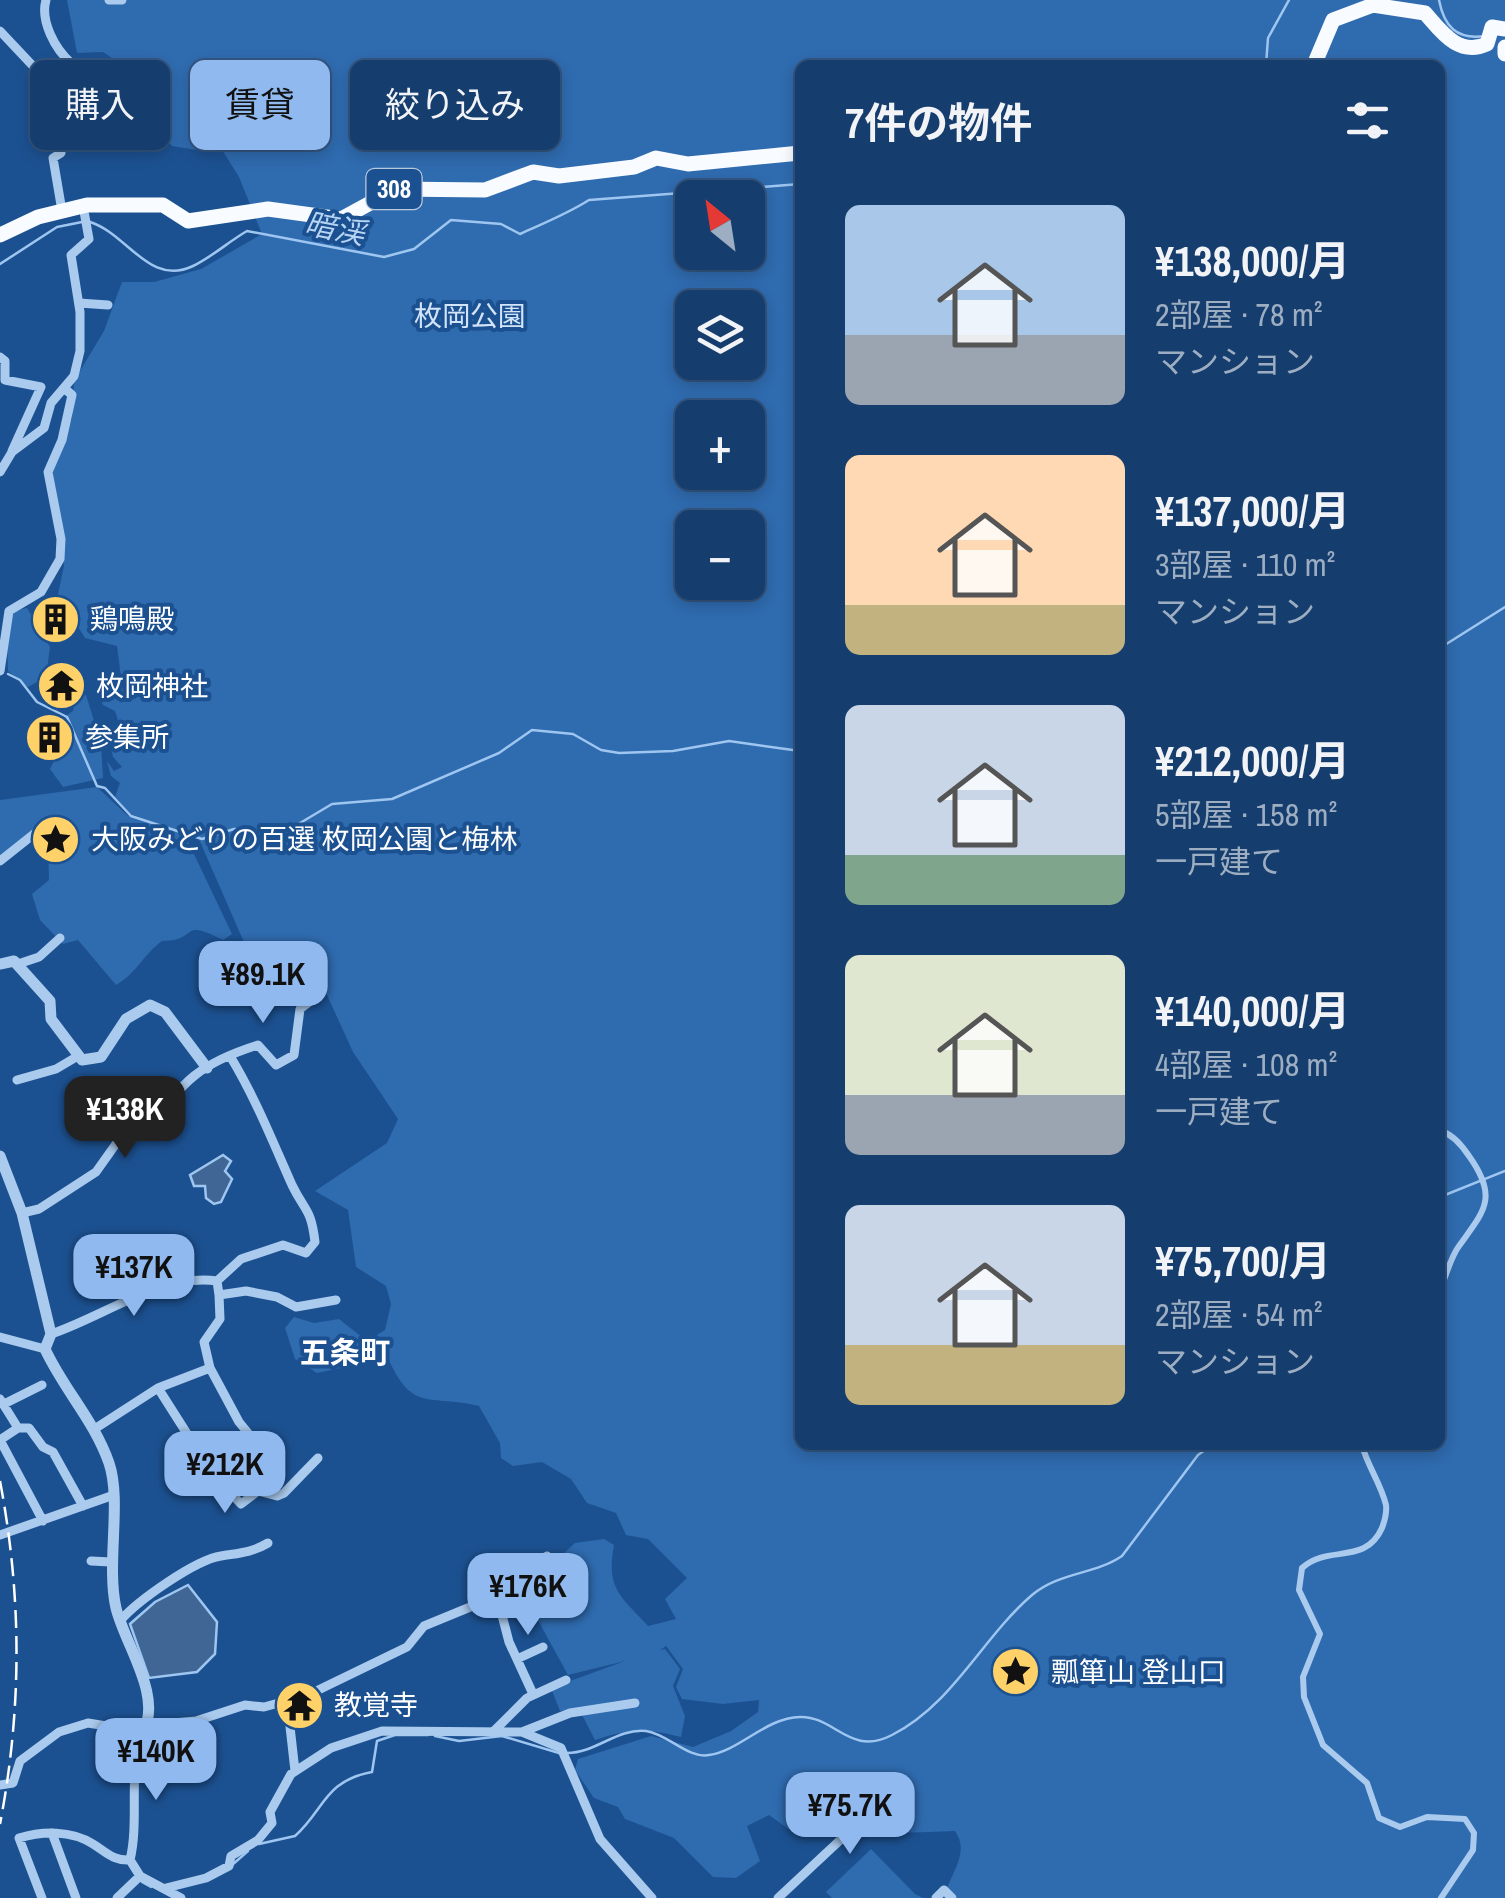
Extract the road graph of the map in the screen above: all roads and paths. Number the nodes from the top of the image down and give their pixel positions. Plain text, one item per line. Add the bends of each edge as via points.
1 (46, 0) edge
2 (110, 0) edge
3 (122, 0) edge
4 (0, 31) edge
5 (1494, 32) edge
6 (72, 60) edge
7 (1316, 60) edge
8 (30, 64) edge
9 (61, 150) edge
10 (795, 153) edge
11 (62, 211) junction
12 (84, 216) junction
13 (0, 234) edge
14 (79, 303) junction
15 (108, 305) dead end
16 (0, 356) edge
17 (64, 388) junction
18 (12, 452) junction
19 (0, 472) edge
20 (0, 671) edge
21 (44, 826) dead end
22 (0, 861) edge
23 (60, 938) dead end
24 (0, 964) edge
25 (18, 964) junction
26 (308, 1003) dead end
27 (78, 1056) junction
28 (230, 1056) junction
29 (207, 1068) junction
30 (17, 1080) dead end
31 (1445, 1134) edge
32 (0, 1156) edge
33 (7, 1186) edge
34 (22, 1213) junction
35 (1445, 1277) edge
36 (217, 1281) junction
37 (219, 1296) junction
38 (336, 1300) dead end
39 (52, 1334) junction
40 (0, 1337) edge
41 (45, 1350) junction
42 (210, 1368) junction
43 (42, 1385) dead end
44 (158, 1388) junction
45 (2, 1402) edge
46 (18, 1428) junction
47 (96, 1428) junction
48 (1364, 1450) edge
49 (265, 1454) dead end
50 (318, 1458) dead end
51 (111, 1496) junction
52 (84, 1506) junction
53 (43, 1521) junction
54 (0, 1535) edge
55 (268, 1544) dead end
56 (547, 1556) dead end
57 (91, 1561) dead end
58 (111, 1562) junction
59 (496, 1592) junction
60 (120, 1622) junction
61 (543, 1647) dead end
62 (516, 1659) junction
63 (566, 1680) dead end
64 (533, 1694) junction
65 (287, 1700) junction
66 (635, 1703) dead end
67 (142, 1732) junction
68 (494, 1732) junction
69 (522, 1732) junction
70 (296, 1771) junction
71 (0, 1785) edge
72 (896, 1788) dead end
73 (52, 1833) junction
74 (130, 1860) junction
75 (140, 1876) junction
76 (166, 1888) junction
77 (42, 1898) edge
78 (76, 1898) edge
79 (117, 1898) edge
80 (182, 1898) edge
81 (652, 1898) edge
82 (778, 1898) edge
83 (936, 1898) edge
84 (952, 1898) edge
85 (1442, 1898) edge

1 - 6 street via 47,26
2 - 3 street
4 - 8 street
5 - 7 highway via 1480,47 1466,46 1438,33 1425,14 1372,5 1332,20
9 - 11 street via 52,158
10 - 12 highway, 308 via 688,164 656,158 559,176 534,172 486,190 396,189 341,218 268,209 188,221 164,205
11 - 12 highway, 308
11 - 13 highway, 308
12 - 14 street via 89,239 71,255
14 - 15 street
14 - 17 street via 80,351
16 - 18 street via 5,380 41,387
17 - 18 street via 44,428
17 - 20 street via 72,395 48,472 60,558 41,592 9,611
18 - 19 street
21 - 22 street
23 - 25 street via 39,957
24 - 25 street
25 - 27 street via 50,1001 51,1018
26 - 28 street via 300,1009 294,1055 276,1065 258,1045
27 - 29 street via 101,1057 126,1019 150,1006 164,1012
27 - 30 street
28 - 29 street
28 - 36 street via 312,1213 314,1242 306,1253 283,1245 241,1259
29 - 34 street via 176,1088 152,1131 118,1141 96,1172
31 - 35 street via 1483,1179 1484,1206
32 - 33 street
33 - 34 street
34 - 39 street
36 - 37 street
36 - 39 street via 144,1294
37 - 38 street via 246,1290 296,1307
37 - 42 street via 220,1319 204,1342
39 - 41 street
40 - 41 street
41 - 47 street
42 - 44 street
42 - 49 street
43 - 45 street
44 - 47 street
44 - 50 street via 212,1473 241,1504 258,1491 284,1493
45 - 46 street
46 - 52 street via 29,1428 53,1452
46 - 53 street via 0,1440
47 - 51 street via 111,1469
48 - 85 street via 1387,1510 1377,1538 1358,1553 1320,1556 1302,1568 1298,1590 1320,1634 1302,1686 1323,1745 1367,1783 1379,1818 1400,1828 1434,1816 1470,1825 1473,1850
51 - 52 street
51 - 58 street
52 - 53 street
53 - 54 street
55 - 60 street via 219,1556 138,1600
56 - 59 street
57 - 58 street
58 - 60 street
59 - 62 street
59 - 65 street via 424,1626 407,1648 374,1667
60 - 67 street via 148,1696
61 - 62 street
62 - 64 street
63 - 64 street
64 - 68 street
65 - 67 street
65 - 70 street
66 - 69 street via 570,1713
67 - 71 street via 88,1723 59,1732 20,1760 12,1783
67 - 74 street
68 - 69 street
68 - 70 street via 382,1731 331,1748
69 - 81 street via 562,1748 600,1839
70 - 76 street via 280,1790 266,1833 231,1856 229,1866
72 - 82 street
73 - 74 street via 79,1837
73 - 77 street via 19,1838
73 - 78 street
74 - 75 street
75 - 76 street
75 - 79 street
76 - 80 street
83 - 84 street via 944,1890

